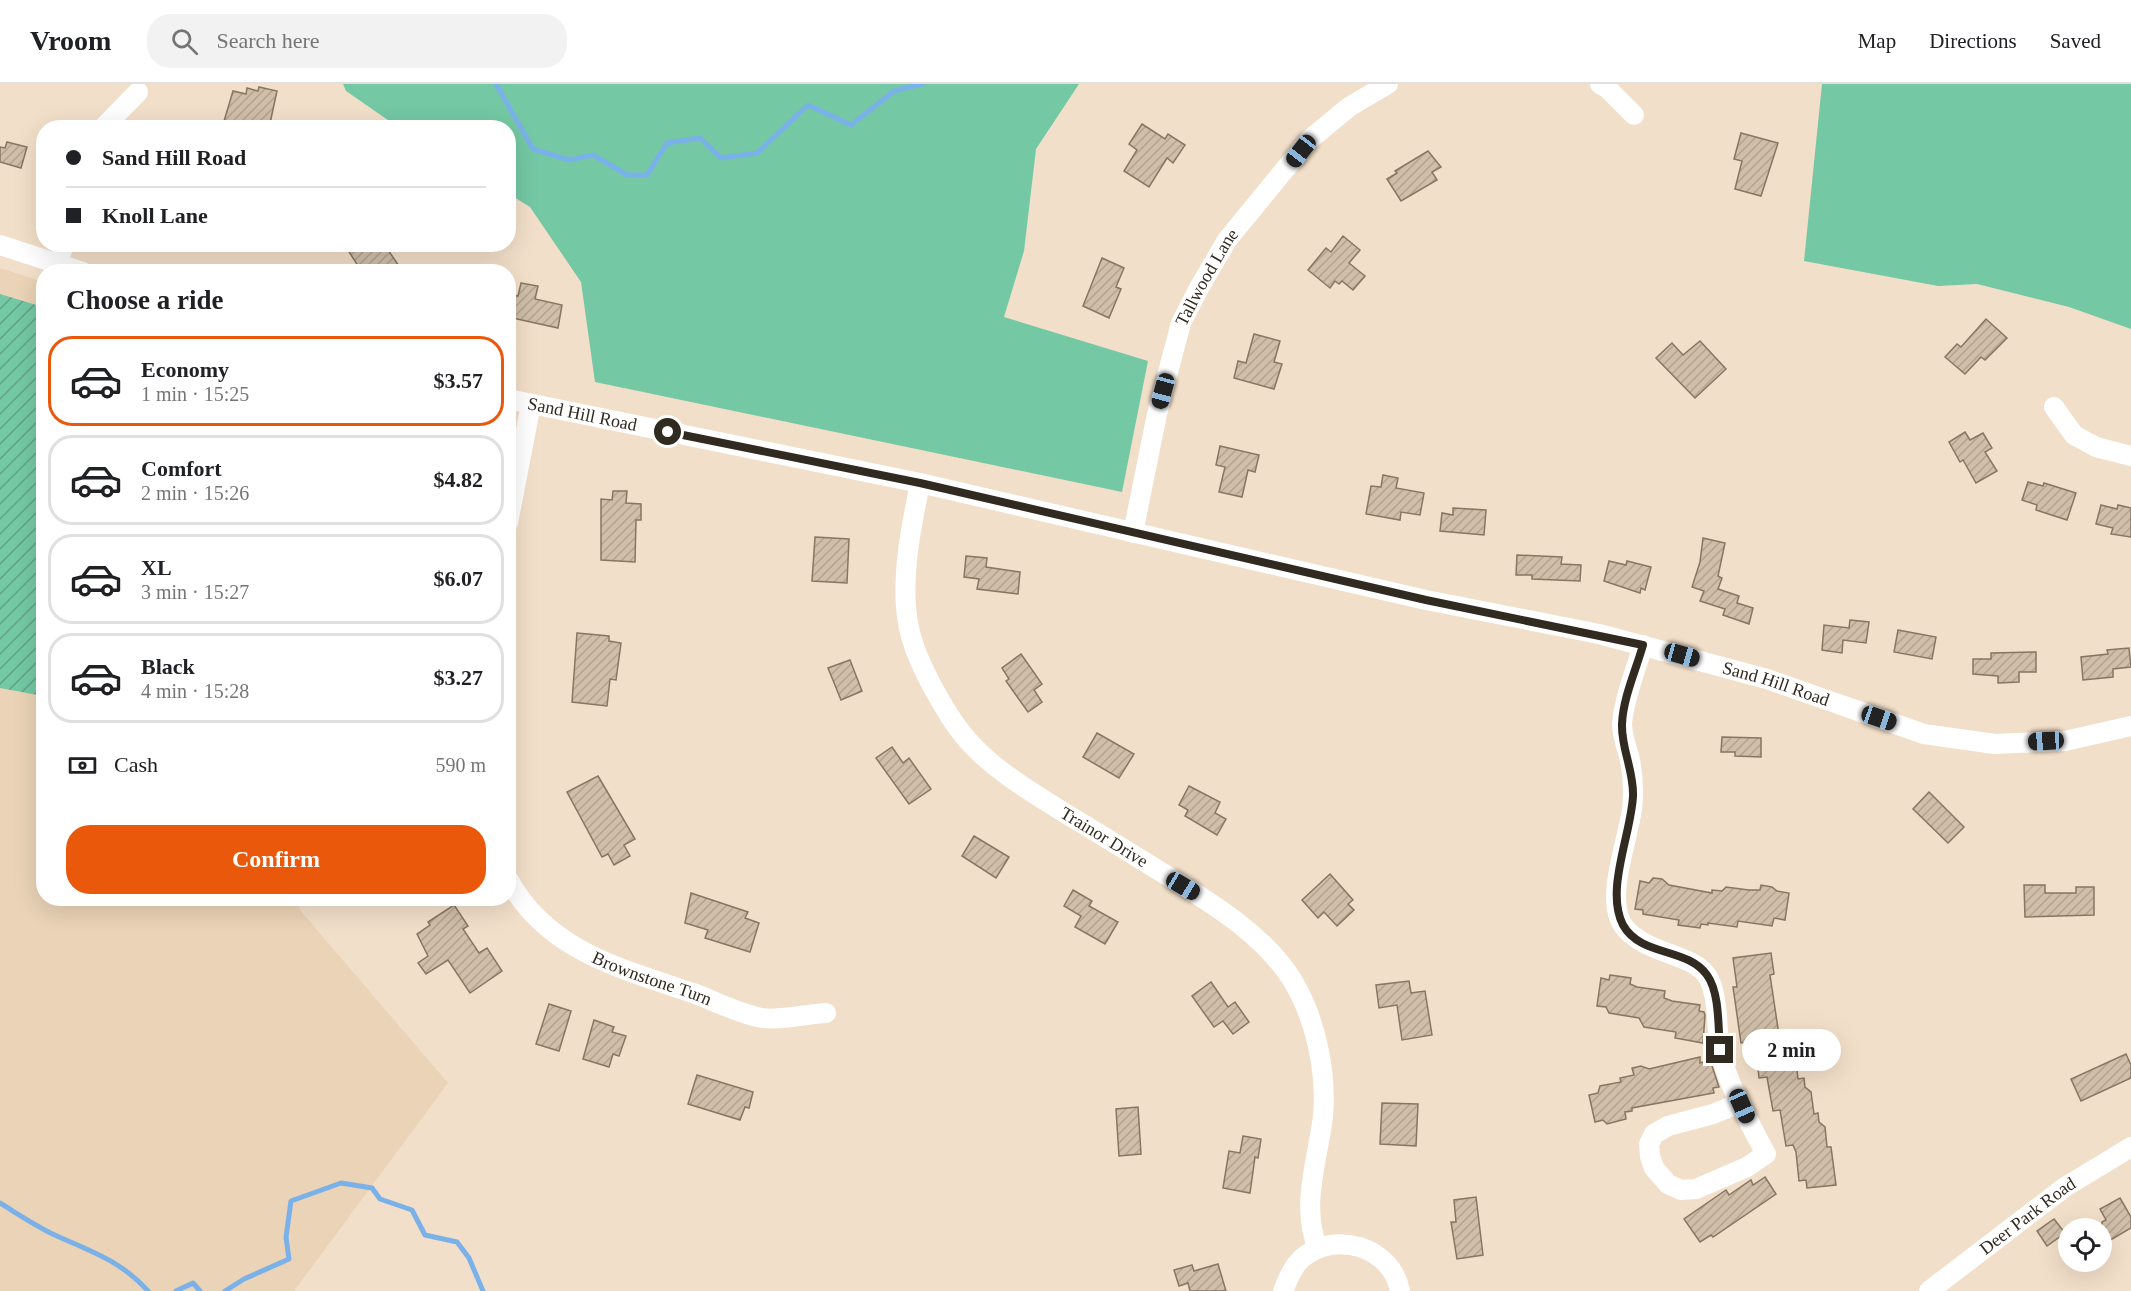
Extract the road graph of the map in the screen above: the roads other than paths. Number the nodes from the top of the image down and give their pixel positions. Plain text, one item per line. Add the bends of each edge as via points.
1 (1388, 84) edge
2 (1600, 84) edge
3 (138, 92) dead end
4 (1634, 115) dead end
5 (107, 120) edge
6 (0, 245) edge
7 (36, 250) edge
8 (61, 254) edge
9 (73, 264) edge
10 (516, 401) edge
11 (531, 404) junction
12 (2054, 407) dead end
13 (2131, 456) edge
14 (516, 482) edge
15 (920, 483) junction
16 (1133, 533) junction
17 (1643, 645) junction
18 (2131, 726) edge
19 (516, 893) edge
20 (826, 1012) dead end
21 (1740, 1103) junction
22 (2131, 1147) edge
23 (1318, 1248) junction
24 (1283, 1291) edge
25 (1400, 1291) edge
26 (1929, 1291) edge

1 - 16 street, Tallwood Lane via 1349,107 1309,140 1227,240 1199,288 1181,322
2 - 4 street
3 - 5 street
6 - 7 street
8 - 9 street
10 - 11 street, Sand Hill Road
11 - 14 street
11 - 15 street, Sand Hill Road
12 - 13 street via 2074,435 2096,447
15 - 16 street, Sand Hill Road
15 - 23 street, Trainor Drive via 909,542 906,606 917,656 948,715 973,747 1003,774 1203,898 1275,956 1292,980 1317,1044 1323,1083 1311,1215 1311,1233
16 - 17 street, Sand Hill Road
17 - 18 street, Sand Hill Road via 1767,680 1924,734 1995,744 2065,741
17 - 21 street via 1622,725 1634,782 1616,885 1617,909 1624,927 1644,945 1683,958 1699,966 1707,976 1713,988 1720,1050
19 - 20 street, Brownstone Turn via 543,922 579,951 635,974 763,1018
21 - 21 street via 1766,1154 1747,1167 1696,1189 1681,1190 1668,1184 1654,1168 1650,1156 1649,1144 1654,1134
22 - 26 street, Deer Park Road via 2065,1187
23 - 24 street via 1302,1259
23 - 25 street via 1334,1244 1366,1248 1391,1269

